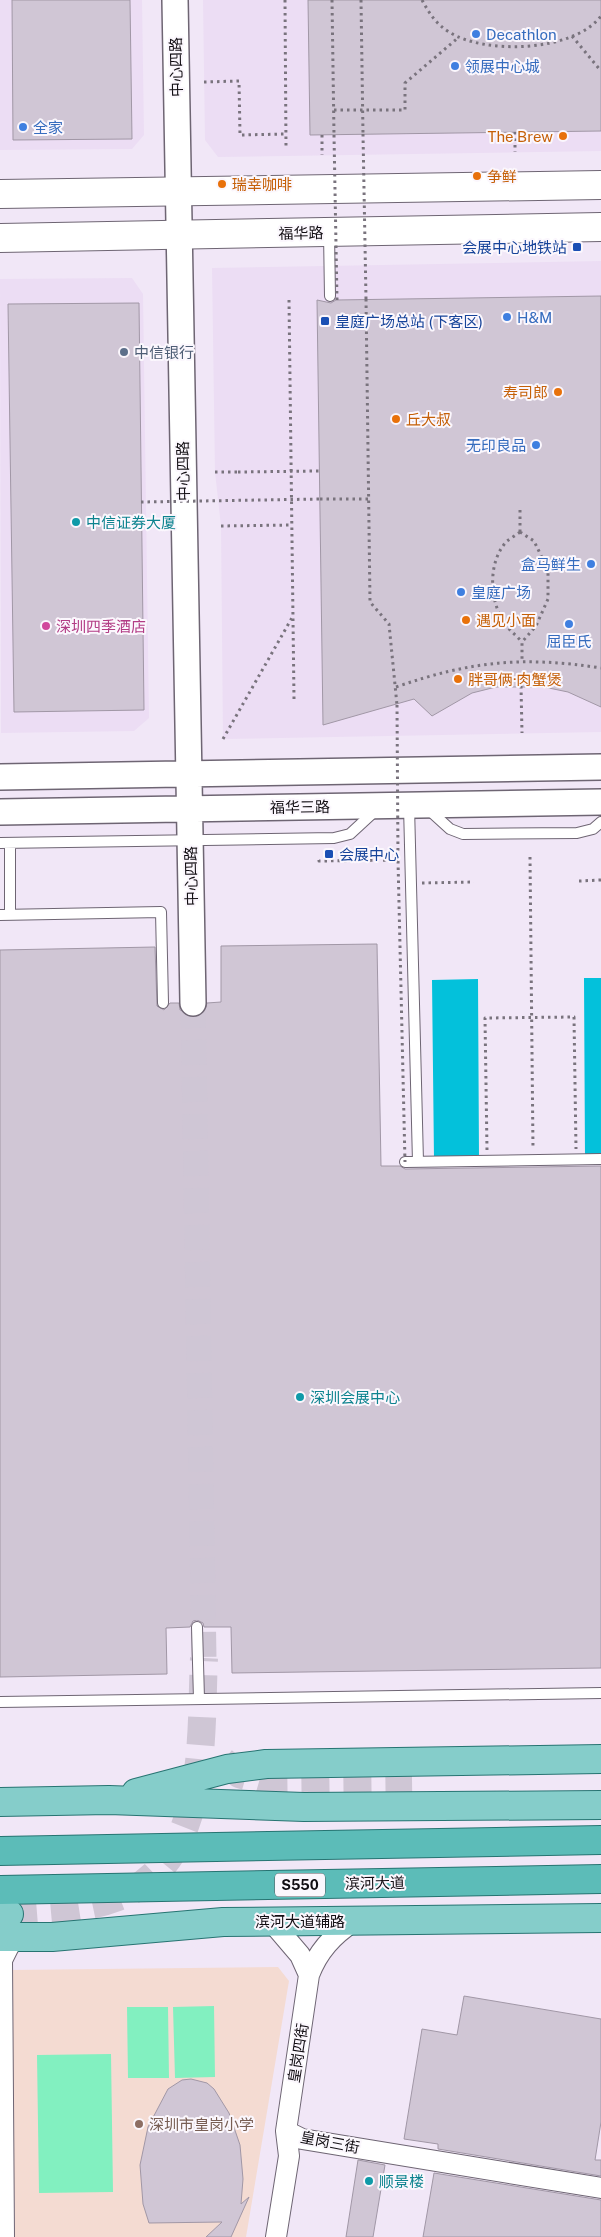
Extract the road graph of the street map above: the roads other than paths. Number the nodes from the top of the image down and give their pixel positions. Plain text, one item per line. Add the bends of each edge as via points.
1 (175, 0) edge
2 (601, 184) edge
3 (178, 191) junction
4 (0, 194) edge
5 (601, 228) edge
6 (330, 232) junction
7 (179, 235) junction
8 (0, 238) edge
9 (334, 298) road end
10 (601, 767) edge
11 (188, 774) junction
12 (0, 777) edge
13 (601, 802) edge
14 (404, 805) junction
15 (190, 808) junction
16 (0, 812) edge
17 (601, 822) edge
18 (190, 840) junction
19 (5, 843) edge
20 (5, 914) edge
21 (163, 1003) dead end
22 (193, 1003) tunnel mouth
23 (601, 1159) edge
24 (405, 1162) road end
25 (418, 1162) junction
26 (197, 1627) dead end
27 (601, 1693) edge
28 (199, 1699) junction
29 (0, 1702) edge
30 (601, 1759) edge
31 (601, 1776) edge
32 (412, 1779) tunnel mouth
33 (109, 1800) junction
34 (0, 1802) edge
35 (601, 1805) edge
36 (601, 1840) edge
37 (0, 1851) edge
38 (601, 1879) edge
39 (7, 1918) edge
40 (601, 1918) edge
41 (271, 1921) junction
42 (354, 1921) junction
43 (1, 1964) edge
44 (309, 1975) junction
45 (1, 2000) edge
46 (286, 2132) junction
47 (601, 2178) edge
48 (601, 2188) edge
49 (4, 2237) edge
50 (262, 2237) edge
51 (276, 2237) edge

1 - 3 street, 中心四路
2 - 3 main road
3 - 4 main road
3 - 7 street, 中心四路
5 - 6 main road, 福华路
6 - 7 main road, 福华路
6 - 9 lane
7 - 8 main road, 福华路
7 - 11 street, 中心四路
10 - 11 street
11 - 12 street
11 - 15 street, 中心四路
13 - 14 street, 福华三路
14 - 15 street, 福华三路
14 - 17 lane via 431,810 450,829 463,834 578,833 593,829
14 - 18 lane via 374,811 356,829 342,837
14 - 25 lane
15 - 16 street, 福华三路
15 - 18 street, 中心四路
18 - 19 lane
18 - 22 street, 中心四路
19 - 20 lane
20 - 21 lane via 161,912
23 - 25 lane
24 - 25 lane
26 - 28 lane
27 - 28 lane
28 - 29 lane
30 - 33 main road via 266,1764 228,1769
31 - 32 main road
33 - 34 main road
33 - 35 main road via 304,1807
36 - 37 highway
38 - 39 highway, 滨河大道 / S550
39 - 41 main road, 滨河大道辅路 via 52,1937 223,1922
39 - 43 street via 14,1941 6,1948
40 - 42 main road, 滨河大道辅路
41 - 42 main road, 滨河大道辅路
41 - 44 street via 300,1955
42 - 44 street, 皇岗四街 via 325,1945
43 - 45 street
44 - 46 street, 皇岗四街
45 - 49 street
46 - 47 street, 皇岗三街 via 303,2129
46 - 48 street, 皇岗三街 via 302,2139
46 - 50 street, 皇岗四街 via 275,2153
46 - 51 street, 皇岗四街 via 289,2156

